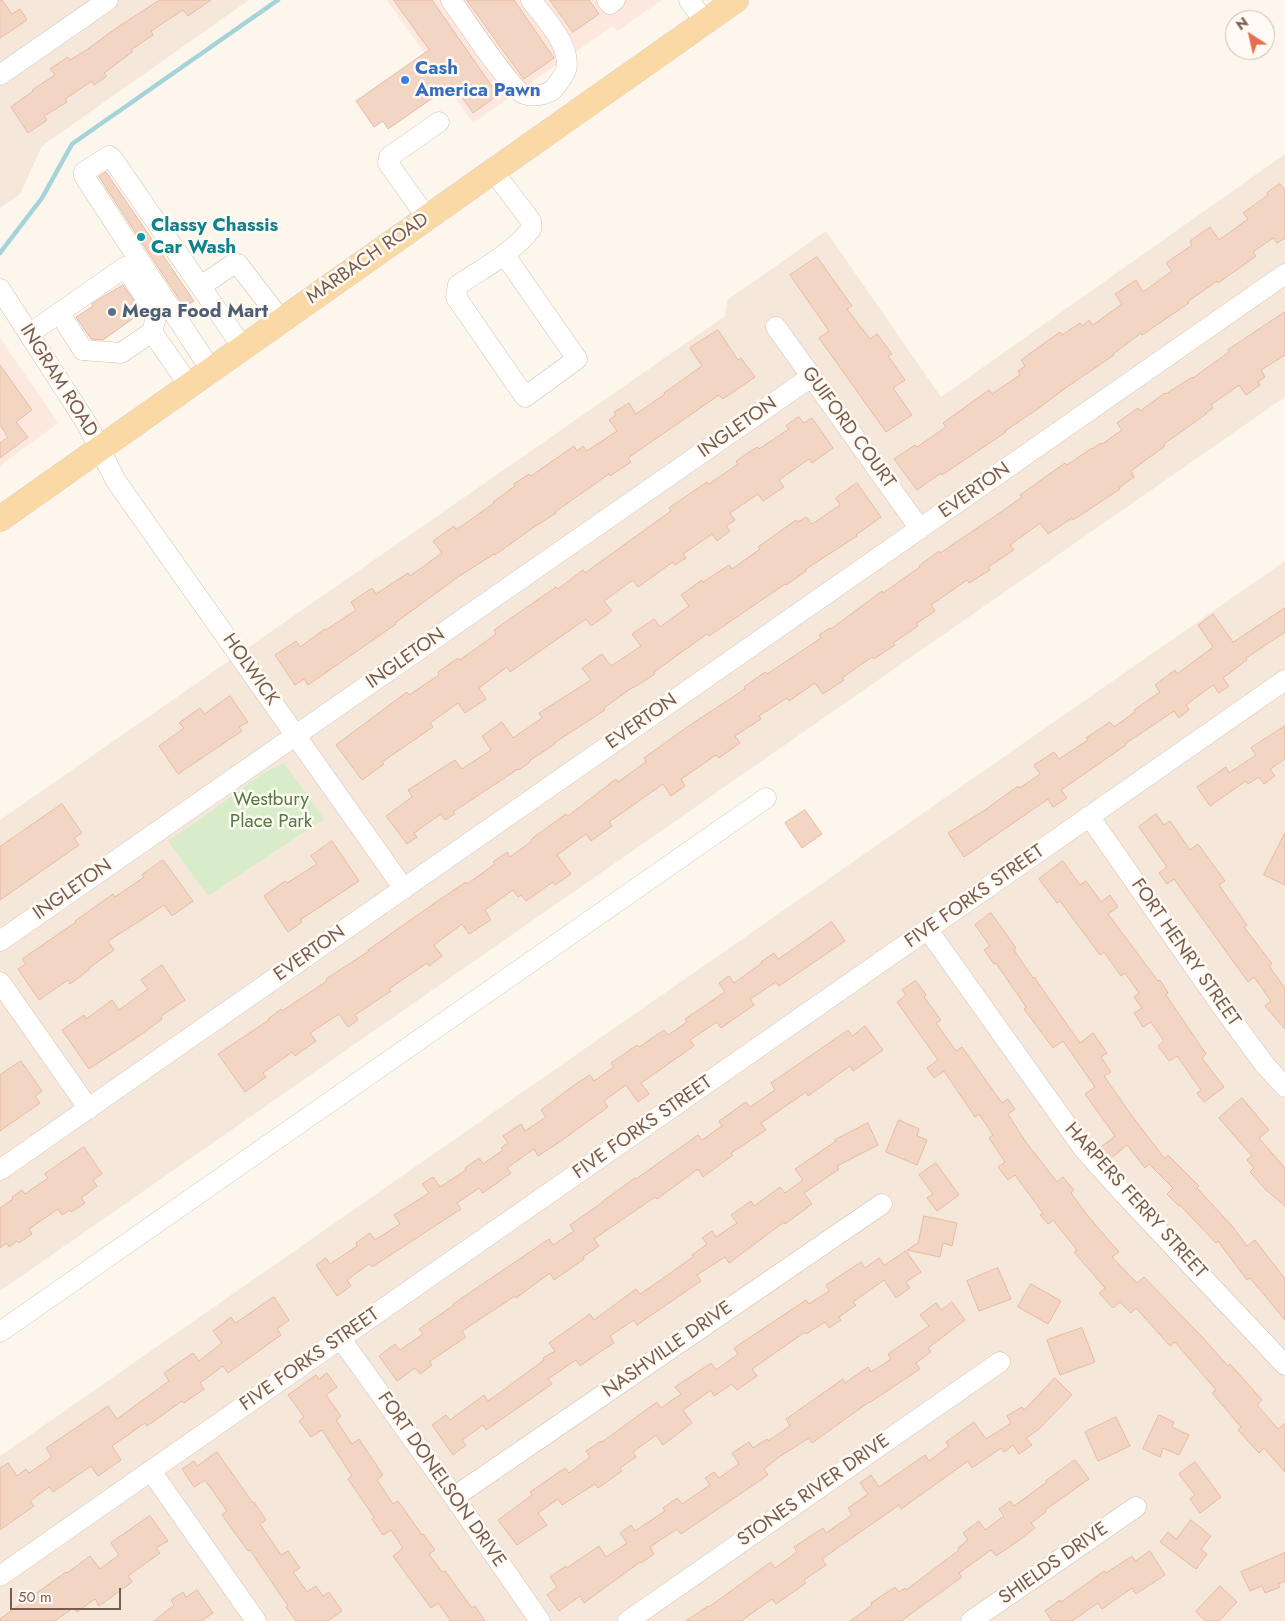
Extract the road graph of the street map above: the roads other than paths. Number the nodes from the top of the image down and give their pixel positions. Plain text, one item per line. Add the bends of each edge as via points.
1 (108, 0) edge
2 (451, 0) edge
3 (531, 0) edge
4 (607, 0) edge
5 (615, 0) edge
6 (689, 0) edge
7 (736, 0) edge
8 (705, 22) junction
9 (0, 75) edge
10 (553, 90) junction
11 (573, 115) junction
12 (439, 122) dead end
13 (493, 171) junction
14 (427, 218) junction
15 (504, 254) junction
16 (1285, 274) edge
17 (201, 286) junction
18 (0, 289) edge
19 (60, 314) junction
20 (159, 318) junction
21 (281, 320) junction
22 (776, 328) dead end
23 (29, 334) junction
24 (243, 348) junction
25 (211, 370) junction
26 (812, 377) junction
27 (189, 385) junction
28 (100, 449) junction
29 (0, 519) edge
30 (920, 529) junction
31 (1285, 680) edge
32 (296, 735) junction
33 (766, 798) dead end
34 (1089, 816) junction
35 (404, 888) junction
36 (928, 930) junction
37 (0, 941) edge
38 (0, 982) edge
39 (1285, 1087) edge
40 (89, 1109) junction
41 (0, 1170) edge
42 (882, 1204) dead end
43 (0, 1332) edge
44 (340, 1339) junction
45 (1000, 1362) dead end
46 (1285, 1365) edge
47 (151, 1471) junction
48 (454, 1497) junction
49 (1136, 1507) dead end
50 (0, 1576) edge
51 (256, 1621) edge
52 (540, 1621) edge
53 (628, 1621) edge
54 (971, 1621) edge

1 - 9 street
2 - 10 street via 522,94 537,96
3 - 10 street via 565,51 566,71
4 - 5 street via 610,4
6 - 8 street
7 - 8 main road, MARBACH ROAD
8 - 11 main road, MARBACH ROAD
10 - 11 street
11 - 13 main road, MARBACH ROAD
12 - 14 street via 389,157 388,163
13 - 14 main road, MARBACH ROAD
13 - 15 street via 531,221 531,229 524,238
14 - 21 main road, MARBACH ROAD
15 - 15 street via 458,285 456,297 525,397 577,359
16 - 30 street, EVERTON
17 - 20 street via 112,158 109,156 84,172
17 - 21 street via 238,264
17 - 24 street
18 - 23 street, INGRAM ROAD
19 - 20 street via 83,350 121,353
19 - 20 street via 125,267
19 - 23 street
20 - 25 street
20 - 27 street
21 - 24 main road, MARBACH ROAD
22 - 26 street, GUIFORD COURT
23 - 28 street, INGRAM ROAD
24 - 25 main road, MARBACH ROAD
25 - 27 main road, MARBACH ROAD
26 - 30 street, GUIFORD COURT
26 - 32 street, INGLETON
27 - 28 main road, MARBACH ROAD
28 - 29 main road, MARBACH ROAD
28 - 32 street, HOLWICK via 116,481
30 - 35 street, EVERTON
31 - 34 street, FIVE FORKS STREET
32 - 35 street, HOLWICK
32 - 37 street, INGLETON
33 - 43 street
34 - 36 street, FIVE FORKS STREET
34 - 39 street, FORT HENRY STREET via 1223,1008
35 - 40 street, EVERTON
36 - 44 street, FIVE FORKS STREET
36 - 46 street, HARPERS FERRY STREET via 1084,1148
38 - 40 street
40 - 41 street, EVERTON
42 - 48 street, NASHVILLE DRIVE
44 - 47 street, FIVE FORKS STREET
44 - 48 street, FORT DONELSON DRIVE
45 - 53 street, STONES RIVER DRIVE
47 - 50 street, FIVE FORKS STREET
47 - 51 street
48 - 52 street, FORT DONELSON DRIVE
49 - 54 street, SHIELDS DRIVE

